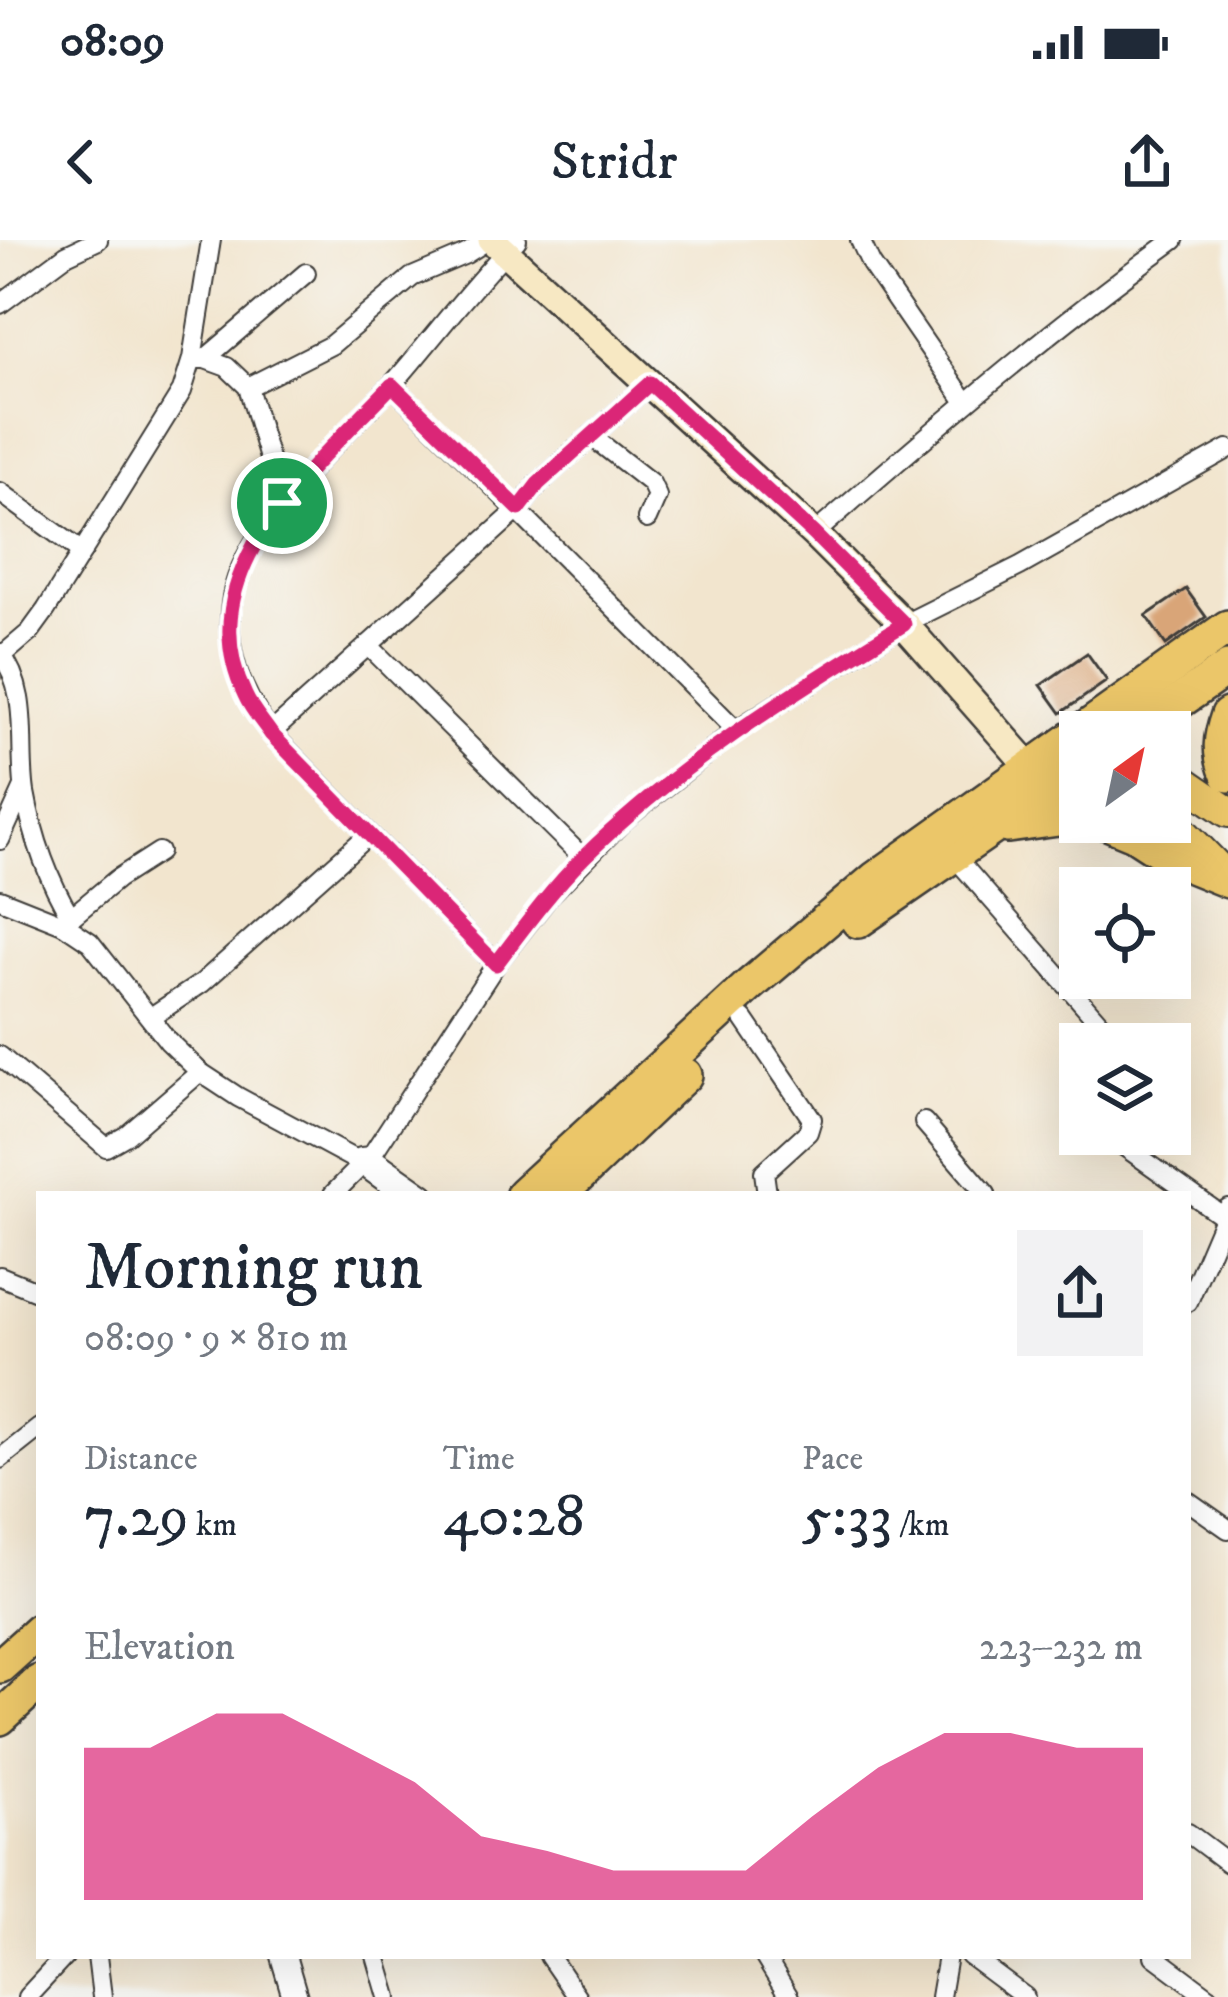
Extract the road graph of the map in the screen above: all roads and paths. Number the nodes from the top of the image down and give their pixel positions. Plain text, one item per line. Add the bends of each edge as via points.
1 (98, 240) edge
2 (211, 240) edge
3 (860, 240) edge
4 (1174, 240) edge
5 (501, 243) edge
6 (306, 274) dead end
7 (0, 304) edge
8 (198, 359) junction
9 (650, 383) junction
10 (392, 385) junction
11 (248, 387) junction
12 (966, 402) junction
13 (591, 436) junction
14 (1228, 449) edge
15 (0, 492) edge
16 (282, 503) junction
17 (519, 509) junction
18 (647, 519) dead end
19 (814, 534) junction
20 (82, 552) junction
21 (904, 624) junction
22 (1228, 627) edge
23 (368, 645) junction
24 (2, 654) edge
25 (1228, 668) edge
26 (1127, 711) edge
27 (1141, 711) edge
28 (1228, 715) edge
29 (736, 730) junction
30 (271, 734) junction
31 (1059, 751) edge
32 (1029, 766) junction
33 (1228, 775) edge
34 (1059, 783) edge
35 (1191, 786) edge
36 (24, 787) junction
37 (1228, 812) edge
38 (1059, 819) edge
39 (994, 829) junction
40 (367, 836) junction
41 (0, 839) edge
42 (1191, 840) edge
43 (1148, 843) edge
44 (160, 852) dead end
45 (954, 856) junction
46 (583, 858) junction
47 (1228, 879) edge
48 (0, 899) edge
49 (67, 920) junction
50 (496, 964) junction
51 (151, 1017) junction
52 (744, 1019) junction
53 (1100, 1023) edge
54 (0, 1056) edge
55 (200, 1072) junction
56 (924, 1122) dead end
57 (1138, 1155) edge
58 (362, 1161) junction
59 (337, 1191) edge
60 (397, 1191) edge
61 (419, 1191) edge
62 (526, 1191) edge
63 (563, 1191) edge
64 (767, 1191) edge
65 (983, 1191) edge
66 (1226, 1213) edge
67 (0, 1276) edge
68 (36, 1291) edge
69 (1191, 1295) edge
70 (36, 1430) edge
71 (0, 1459) edge
72 (1191, 1503) edge
73 (1228, 1529) edge
74 (36, 1633) edge
75 (0, 1666) edge
76 (36, 1685) edge
77 (0, 1718) edge
78 (1191, 1835) edge
79 (1228, 1863) edge
80 (61, 1959) edge
81 (97, 1959) edge
82 (284, 1959) edge
83 (377, 1959) edge
84 (551, 1959) edge
85 (766, 1959) edge
86 (946, 1959) edge
87 (974, 1959) edge
88 (1158, 1959) edge
89 (27, 1997) edge
90 (102, 1997) edge
91 (295, 1997) edge
92 (388, 1997) edge
93 (577, 1997) edge
94 (789, 1997) edge
95 (940, 1997) edge
96 (1025, 1997) edge
97 (1209, 1997) edge

1 - 7 street
2 - 8 street
3 - 12 street
4 - 12 street
5 - 9 main road
5 - 10 street
5 - 11 street via 412,277 332,345
6 - 8 street
8 - 11 street via 227,368
8 - 20 street
9 - 13 street
9 - 19 main road
10 - 16 street
10 - 17 street
11 - 16 street
12 - 19 street
13 - 17 street
13 - 18 street via 651,483 657,496
14 - 21 street
15 - 20 street
16 - 30 street via 238,575 230,620 235,669
17 - 23 street
17 - 29 street
19 - 21 main road
20 - 24 street via 31,632
21 - 29 street
21 - 32 main road
22 - 26 highway
23 - 30 street
23 - 46 street
24 - 36 street via 20,701
25 - 27 highway
28 - 33 highway via 1220,757
29 - 46 street
30 - 40 street
31 - 32 highway
32 - 62 highway via 875,878
34 - 39 highway
35 - 37 main road
36 - 41 street
36 - 49 street
38 - 39 highway
39 - 45 highway
40 - 50 street
40 - 51 street via 202,983
42 - 47 main road
43 - 47 highway
44 - 49 street
45 - 52 highway via 880,904
45 - 53 street
46 - 50 street
48 - 49 street
49 - 51 street
50 - 58 street
51 - 55 street
52 - 63 highway
52 - 64 street via 812,1119 764,1172
54 - 55 street via 106,1147
55 - 58 street
56 - 65 street
57 - 66 street
58 - 59 street
58 - 60 street
58 - 61 street
66 - 69 street
67 - 68 street
70 - 71 street
72 - 73 street
74 - 75 highway
76 - 77 highway
78 - 79 street
80 - 89 street
81 - 90 street
82 - 91 street
83 - 92 street
84 - 93 street
85 - 94 street
86 - 95 street
87 - 96 street
88 - 97 street

